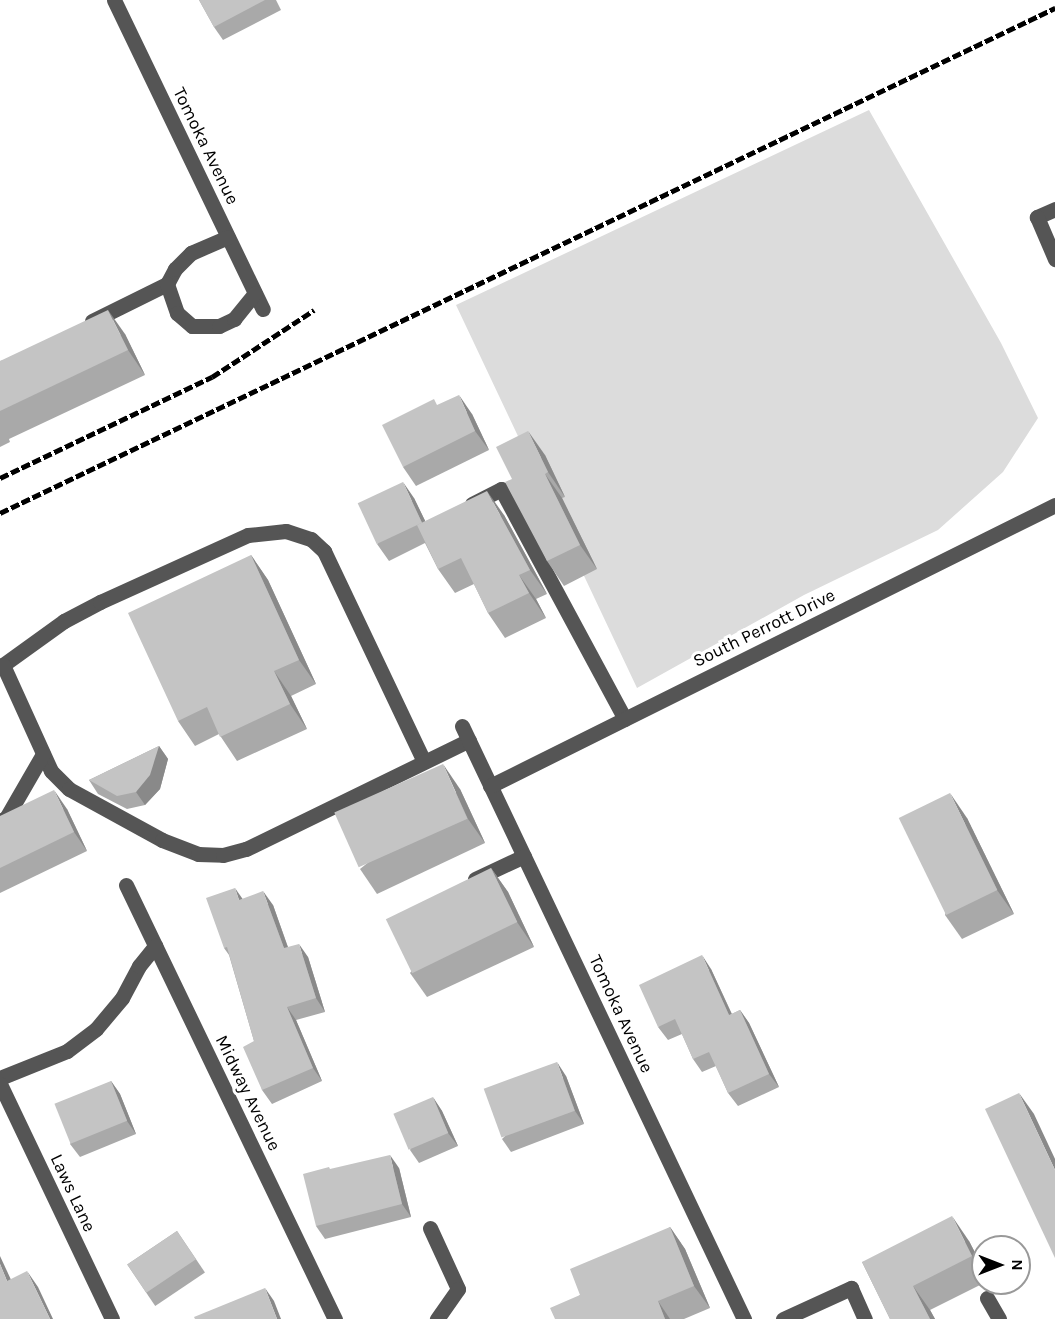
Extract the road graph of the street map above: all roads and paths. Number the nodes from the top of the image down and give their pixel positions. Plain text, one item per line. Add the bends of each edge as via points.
1 (114, 0) edge
2 (1055, 209) edge
3 (228, 237) junction
4 (1055, 259) edge
5 (167, 284) junction
6 (255, 293) junction
7 (262, 309) dead end
8 (73, 330) edge
9 (1055, 505) edge
10 (460, 510) edge
11 (2, 666) edge
12 (624, 719) junction
13 (44, 754) junction
14 (424, 762) junction
15 (490, 786) junction
16 (0, 821) edge
17 (524, 856) junction
18 (126, 885) dead end
19 (460, 886) edge
20 (155, 946) junction
21 (0, 1078) edge
22 (0, 1084) edge
23 (430, 1228) dead end
24 (987, 1298) dead end
25 (112, 1319) edge
26 (335, 1319) edge
27 (437, 1319) edge
28 (744, 1319) edge
29 (783, 1319) edge
30 (865, 1319) edge
31 (999, 1319) edge

1 - 3 street, Tomoka Avenue
2 - 4 street via 1037,217
3 - 5 street via 191,253
3 - 6 street, Tomoka Avenue
5 - 6 street via 177,313 192,326 219,326 234,319
5 - 8 street
6 - 7 street, Tomoka Avenue
9 - 12 street, South Perrott Drive
10 - 12 street via 501,489
11 - 13 street
11 - 14 street via 64,621 100,602 248,535 286,531 311,539 324,551
12 - 15 street, South Perrott Drive
13 - 14 street via 51,771 79,794 162,840 198,854 223,855 246,849
13 - 16 street via 6,818
14 - 15 street, Tomoka Avenue via 466,734
15 - 17 street, Tomoka Avenue
17 - 19 street
17 - 28 street, Tomoka Avenue
18 - 20 street, Midway Avenue
20 - 21 street via 122,998 96,1029 67,1051
20 - 26 street, Midway Avenue
22 - 25 street, Laws Lane
23 - 27 street via 458,1289
24 - 31 street
29 - 30 street via 851,1288

